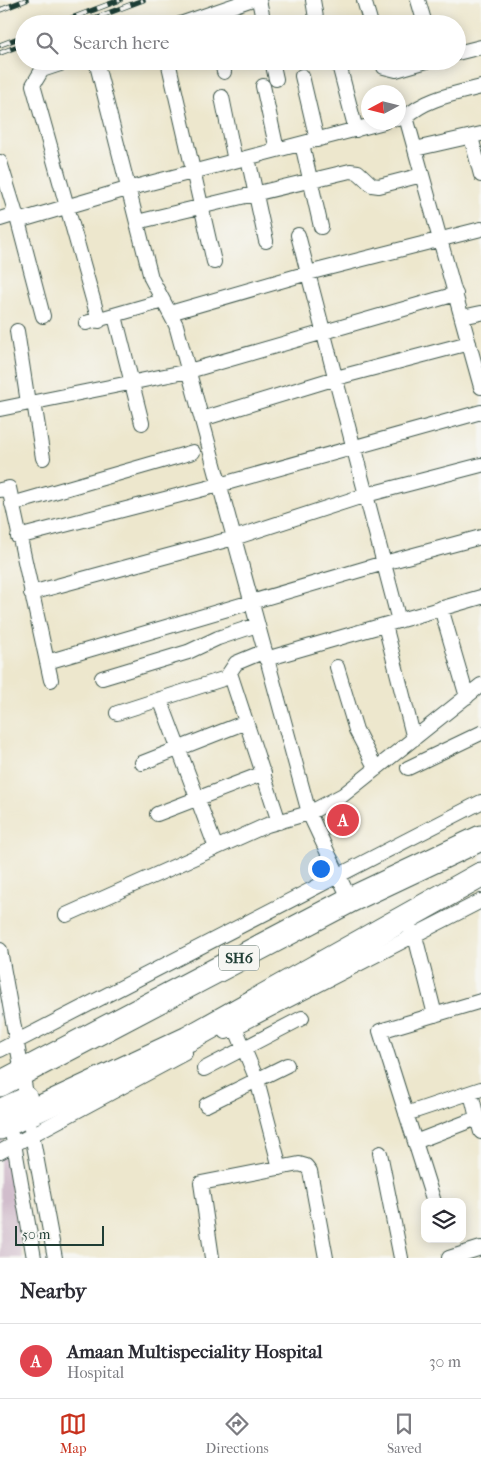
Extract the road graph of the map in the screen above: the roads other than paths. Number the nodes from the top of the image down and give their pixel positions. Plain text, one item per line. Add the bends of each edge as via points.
1 (250, 0) edge
2 (260, 0) edge
3 (313, 0) edge
4 (364, 0) edge
5 (418, 0) edge
6 (220, 15) edge
7 (262, 15) edge
8 (316, 15) edge
9 (368, 15) edge
10 (422, 15) edge
11 (481, 47) edge
12 (466, 51) edge
13 (42, 70) edge
14 (98, 70) edge
15 (170, 70) edge
16 (274, 70) edge
17 (340, 70) edge
18 (302, 76) dead end
19 (276, 79) dead end
20 (263, 86) dead end
21 (481, 87) edge
22 (222, 97) dead end
23 (406, 115) edge
24 (406, 128) edge
25 (361, 129) edge
26 (356, 130) junction
27 (476, 135) edge
28 (316, 140) junction
29 (302, 144) junction
30 (415, 149) junction
31 (277, 150) junction
32 (242, 159) junction
33 (0, 162) edge
34 (194, 172) junction
35 (422, 174) junction
36 (481, 175) edge
37 (310, 181) junction
38 (128, 189) junction
39 (256, 194) junction
40 (68, 206) junction
41 (202, 207) junction
42 (17, 218) junction
43 (0, 219) edge
44 (137, 222) junction
45 (321, 227) dead end
46 (481, 229) edge
47 (298, 235) dead end
48 (440, 238) junction
49 (266, 241) dead end
50 (214, 262) dead end
51 (308, 274) junction
52 (456, 294) junction
53 (166, 307) junction
54 (481, 313) edge
55 (43, 316) dead end
56 (116, 316) junction
57 (462, 317) junction
58 (17, 331) dead end
59 (324, 332) junction
60 (469, 343) junction
61 (189, 372) junction
62 (336, 378) junction
63 (132, 383) junction
64 (481, 387) edge
65 (31, 403) junction
66 (0, 409) edge
67 (481, 412) edge
68 (202, 419) junction
69 (142, 423) dead end
70 (354, 448) junction
71 (192, 452) dead end
72 (43, 458) dead end
73 (481, 465) edge
74 (219, 485) junction
75 (0, 489) edge
76 (366, 495) junction
77 (12, 504) junction
78 (18, 536) junction
79 (481, 536) edge
80 (234, 538) junction
81 (384, 563) junction
82 (31, 592) junction
83 (481, 597) edge
84 (251, 602) junction
85 (441, 608) junction
86 (399, 621) junction
87 (257, 624) junction
88 (385, 625) junction
89 (266, 655) junction
90 (47, 662) junction
91 (337, 666) dead end
92 (230, 673) junction
93 (102, 678) dead end
94 (51, 680) dead end
95 (481, 685) edge
96 (467, 697) junction
97 (160, 699) junction
98 (116, 713) dead end
99 (246, 722) junction
100 (481, 733) edge
101 (414, 739) junction
102 (179, 749) junction
103 (142, 763) dead end
104 (408, 768) dead end
105 (376, 769) junction
106 (264, 773) junction
107 (197, 798) junction
108 (481, 802) edge
109 (309, 813) junction
110 (157, 814) dead end
111 (279, 822) junction
112 (481, 838) edge
113 (216, 848) junction
114 (338, 875) junction
115 (481, 876) edge
116 (350, 900) junction
117 (480, 905) edge
118 (66, 915) dead end
119 (409, 927) junction
120 (0, 950) edge
121 (481, 1001) edge
122 (435, 1014) junction
123 (302, 1018) dead end
124 (235, 1027) junction
125 (17, 1042) junction
126 (244, 1049) junction
127 (0, 1050) edge
128 (288, 1065) dead end
129 (204, 1069) dead end
130 (257, 1080) junction
131 (476, 1091) edge
132 (11, 1102) edge
133 (206, 1105) dead end
134 (406, 1114) junction
135 (477, 1118) junction
136 (481, 1132) edge
137 (415, 1142) junction
138 (0, 1152) edge
139 (380, 1153) dead end
140 (280, 1168) junction
141 (433, 1198) edge
142 (481, 1248) edge
143 (34, 1258) edge
144 (56, 1258) edge
145 (212, 1258) edge
146 (326, 1258) edge
147 (401, 1258) edge
148 (449, 1258) edge

1 - 6 street
2 - 7 street
3 - 8 street
4 - 9 street
5 - 10 street
11 - 12 street
13 - 40 street via 33,85
14 - 38 street
15 - 34 street
16 - 19 street
17 - 26 street
18 - 28 street
20 - 31 street
21 - 23 street via 426,103
22 - 32 street
24 - 30 street
25 - 26 street
26 - 28 street
27 - 30 street
27 - 36 street
28 - 29 street
29 - 31 street
29 - 37 street
30 - 35 street
31 - 32 street
32 - 34 street
32 - 39 street
33 - 42 street
34 - 38 street
34 - 41 street
35 - 37 street via 379,186 372,185 358,172
35 - 48 street
37 - 39 street
37 - 45 street
38 - 40 street
38 - 44 street
39 - 41 street
39 - 49 street
40 - 42 street
40 - 56 street via 93,322
41 - 44 street
41 - 50 street
42 - 43 street
42 - 55 street
44 - 53 street via 151,278
46 - 48 street
47 - 51 street
48 - 51 street
48 - 52 street
51 - 53 street
51 - 59 street
52 - 57 street
52 - 59 street
53 - 56 street
53 - 61 street via 176,326
54 - 57 street
56 - 63 street
57 - 60 street
58 - 65 street
59 - 61 street
59 - 62 street
60 - 62 street
60 - 64 street
61 - 63 street
61 - 68 street
62 - 68 street
62 - 70 street
63 - 65 street
63 - 69 street
65 - 66 street
65 - 72 street
67 - 70 street
68 - 74 street
70 - 74 street
70 - 76 street
71 - 77 street
73 - 76 street
74 - 78 street
74 - 80 street
75 - 77 street via 9,488
76 - 80 street
76 - 81 street
77 - 78 street
78 - 82 street
79 - 81 street
80 - 82 street
80 - 84 street
81 - 84 street
81 - 86 street
82 - 90 street
83 - 85 street
84 - 87 street
84 - 90 street
85 - 86 street
85 - 96 street
86 - 88 street
87 - 89 street
87 - 93 street via 188,652
88 - 89 street
88 - 101 street
89 - 92 street via 236,662
89 - 109 street
90 - 94 street
91 - 105 street via 356,730
92 - 97 street via 226,678
92 - 99 street
95 - 96 street
96 - 101 street
97 - 98 street
97 - 102 street
99 - 102 street
99 - 106 street
100 - 104 street
101 - 105 street
102 - 103 street
102 - 107 street
105 - 109 street via 343,795
106 - 107 street
106 - 111 street
107 - 110 street
107 - 113 street
108 - 114 street
109 - 111 street
109 - 114 street
111 - 113 street
112 - 116 highway, SH6
113 - 118 street
114 - 116 street
114 - 125 street
115 - 119 highway
116 - 132 highway, SH6
117 - 119 street
119 - 122 street
119 - 124 street
119 - 132 highway via 188,1039
120 - 125 street
121 - 122 street
122 - 134 street via 380,1031
123 - 126 street
124 - 126 street
124 - 132 street
125 - 127 street
125 - 132 street
126 - 129 street
126 - 130 street
128 - 130 street
130 - 133 street
130 - 140 street
131 - 134 street
131 - 135 street
132 - 138 street
132 - 143 street
132 - 144 street
134 - 137 street
135 - 136 street
135 - 137 street
137 - 141 street
139 - 147 street
140 - 145 street via 201,1183
140 - 146 street via 299,1164 310,1171
142 - 148 street

